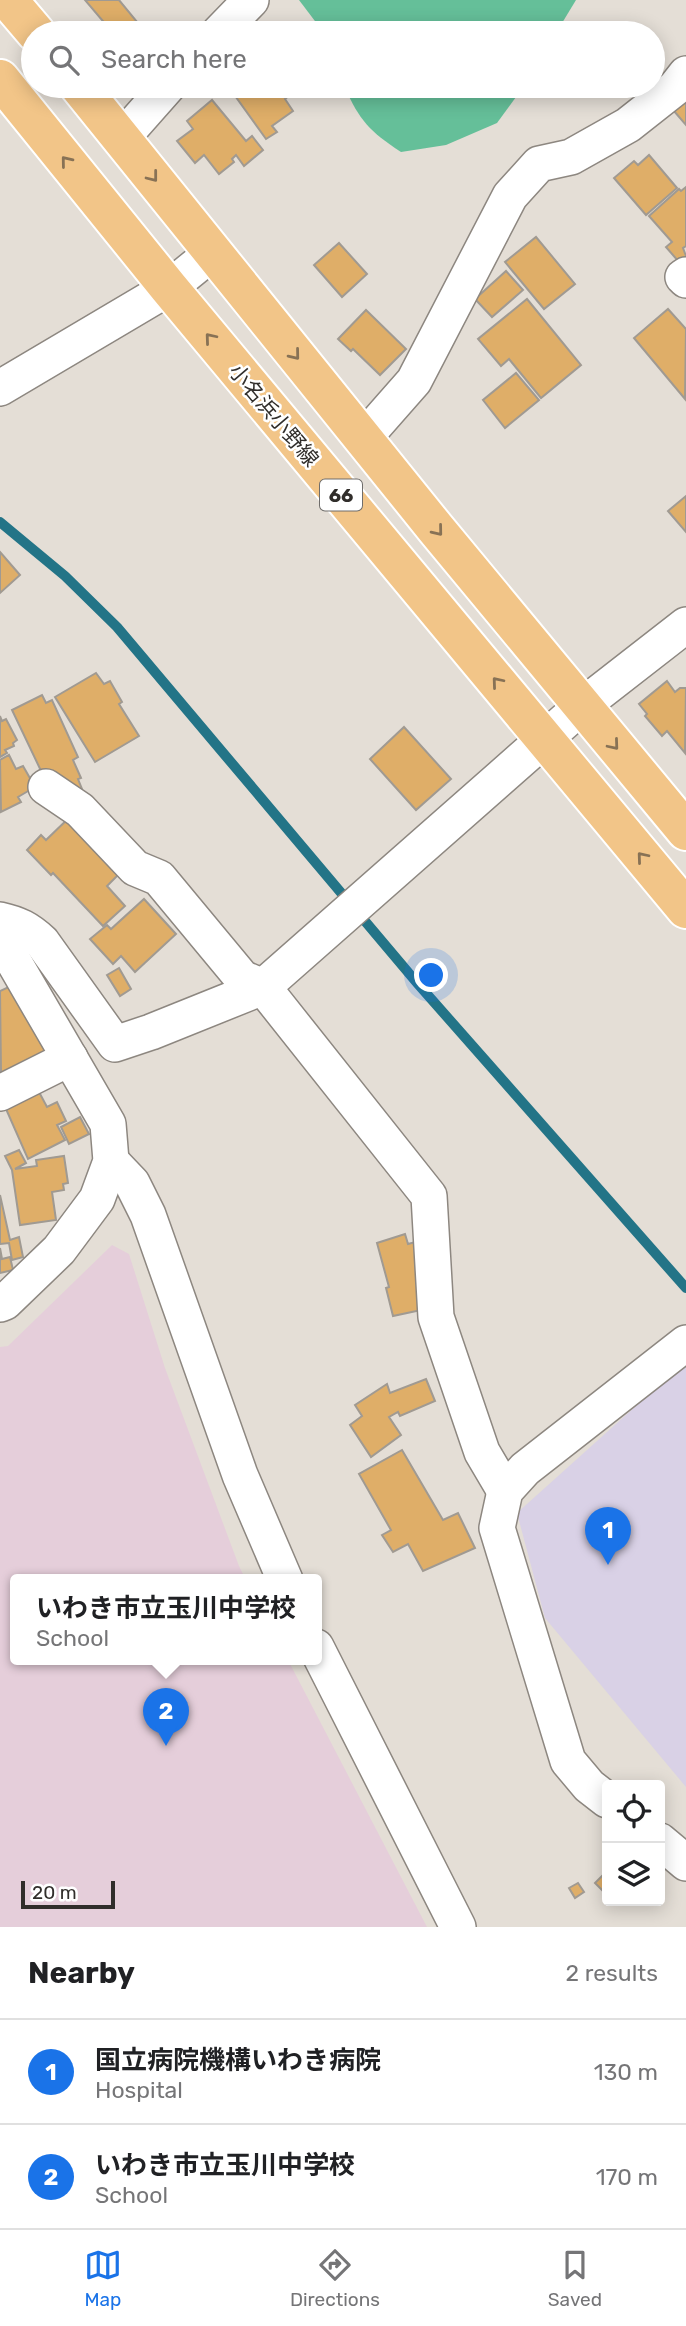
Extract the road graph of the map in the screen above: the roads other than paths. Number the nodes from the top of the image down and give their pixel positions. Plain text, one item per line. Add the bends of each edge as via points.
1 (8, 0) edge
2 (251, 0) edge
3 (26, 21) edge
4 (231, 21) edge
5 (686, 74) edge
6 (0, 79) edge
7 (665, 97) edge
8 (89, 98) edge
9 (157, 98) edge
10 (663, 98) edge
11 (122, 138) junction
12 (212, 253) junction
13 (686, 275) edge
14 (686, 280) edge
15 (169, 288) junction
16 (0, 388) edge
17 (363, 439) junction
18 (686, 625) edge
19 (582, 706) junction
20 (545, 740) junction
21 (46, 787) dead end
22 (686, 831) edge
23 (686, 909) edge
24 (0, 920) edge
25 (0, 938) edge
26 (262, 987) junction
27 (69, 1058) junction
28 (0, 1093) edge
29 (111, 1161) junction
30 (0, 1304) edge
31 (686, 1343) edge
32 (505, 1491) junction
33 (282, 1574) edge
34 (322, 1657) edge
35 (602, 1796) edge
36 (662, 1843) edge
37 (686, 1863) edge
38 (458, 1927) edge

1 - 3 main road
2 - 4 street
5 - 7 street
15 -> 6 main road, 小名浜小野線 / 66
8 - 11 main road, 66
9 - 11 street
10 - 17 street via 628,125 571,157 538,164 510,196 415,381
11 -> 12 main road, 66
12 - 15 street
12 -> 17 main road, 66
13 - 14 street
15 - 16 street
20 -> 15 main road, 小名浜小野線 / 66
17 -> 19 main road, 66
18 - 19 street
19 - 20 street
19 -> 22 main road, 66
23 -> 20 main road, 小名浜小野線 / 66
20 - 26 street
21 - 26 street via 80,810 135,868 159,878 242,978
24 - 26 street via 18,924 42,942 115,1044
25 - 27 street
26 - 32 street via 429,1196 436,1317 482,1452
27 - 28 street
27 - 29 street via 108,1124
29 - 30 street via 97,1199 59,1250
29 - 33 street via 132,1183 148,1215 240,1475
31 - 32 street via 525,1469
32 - 35 street via 497,1528 568,1761
34 - 38 street
36 - 37 street

